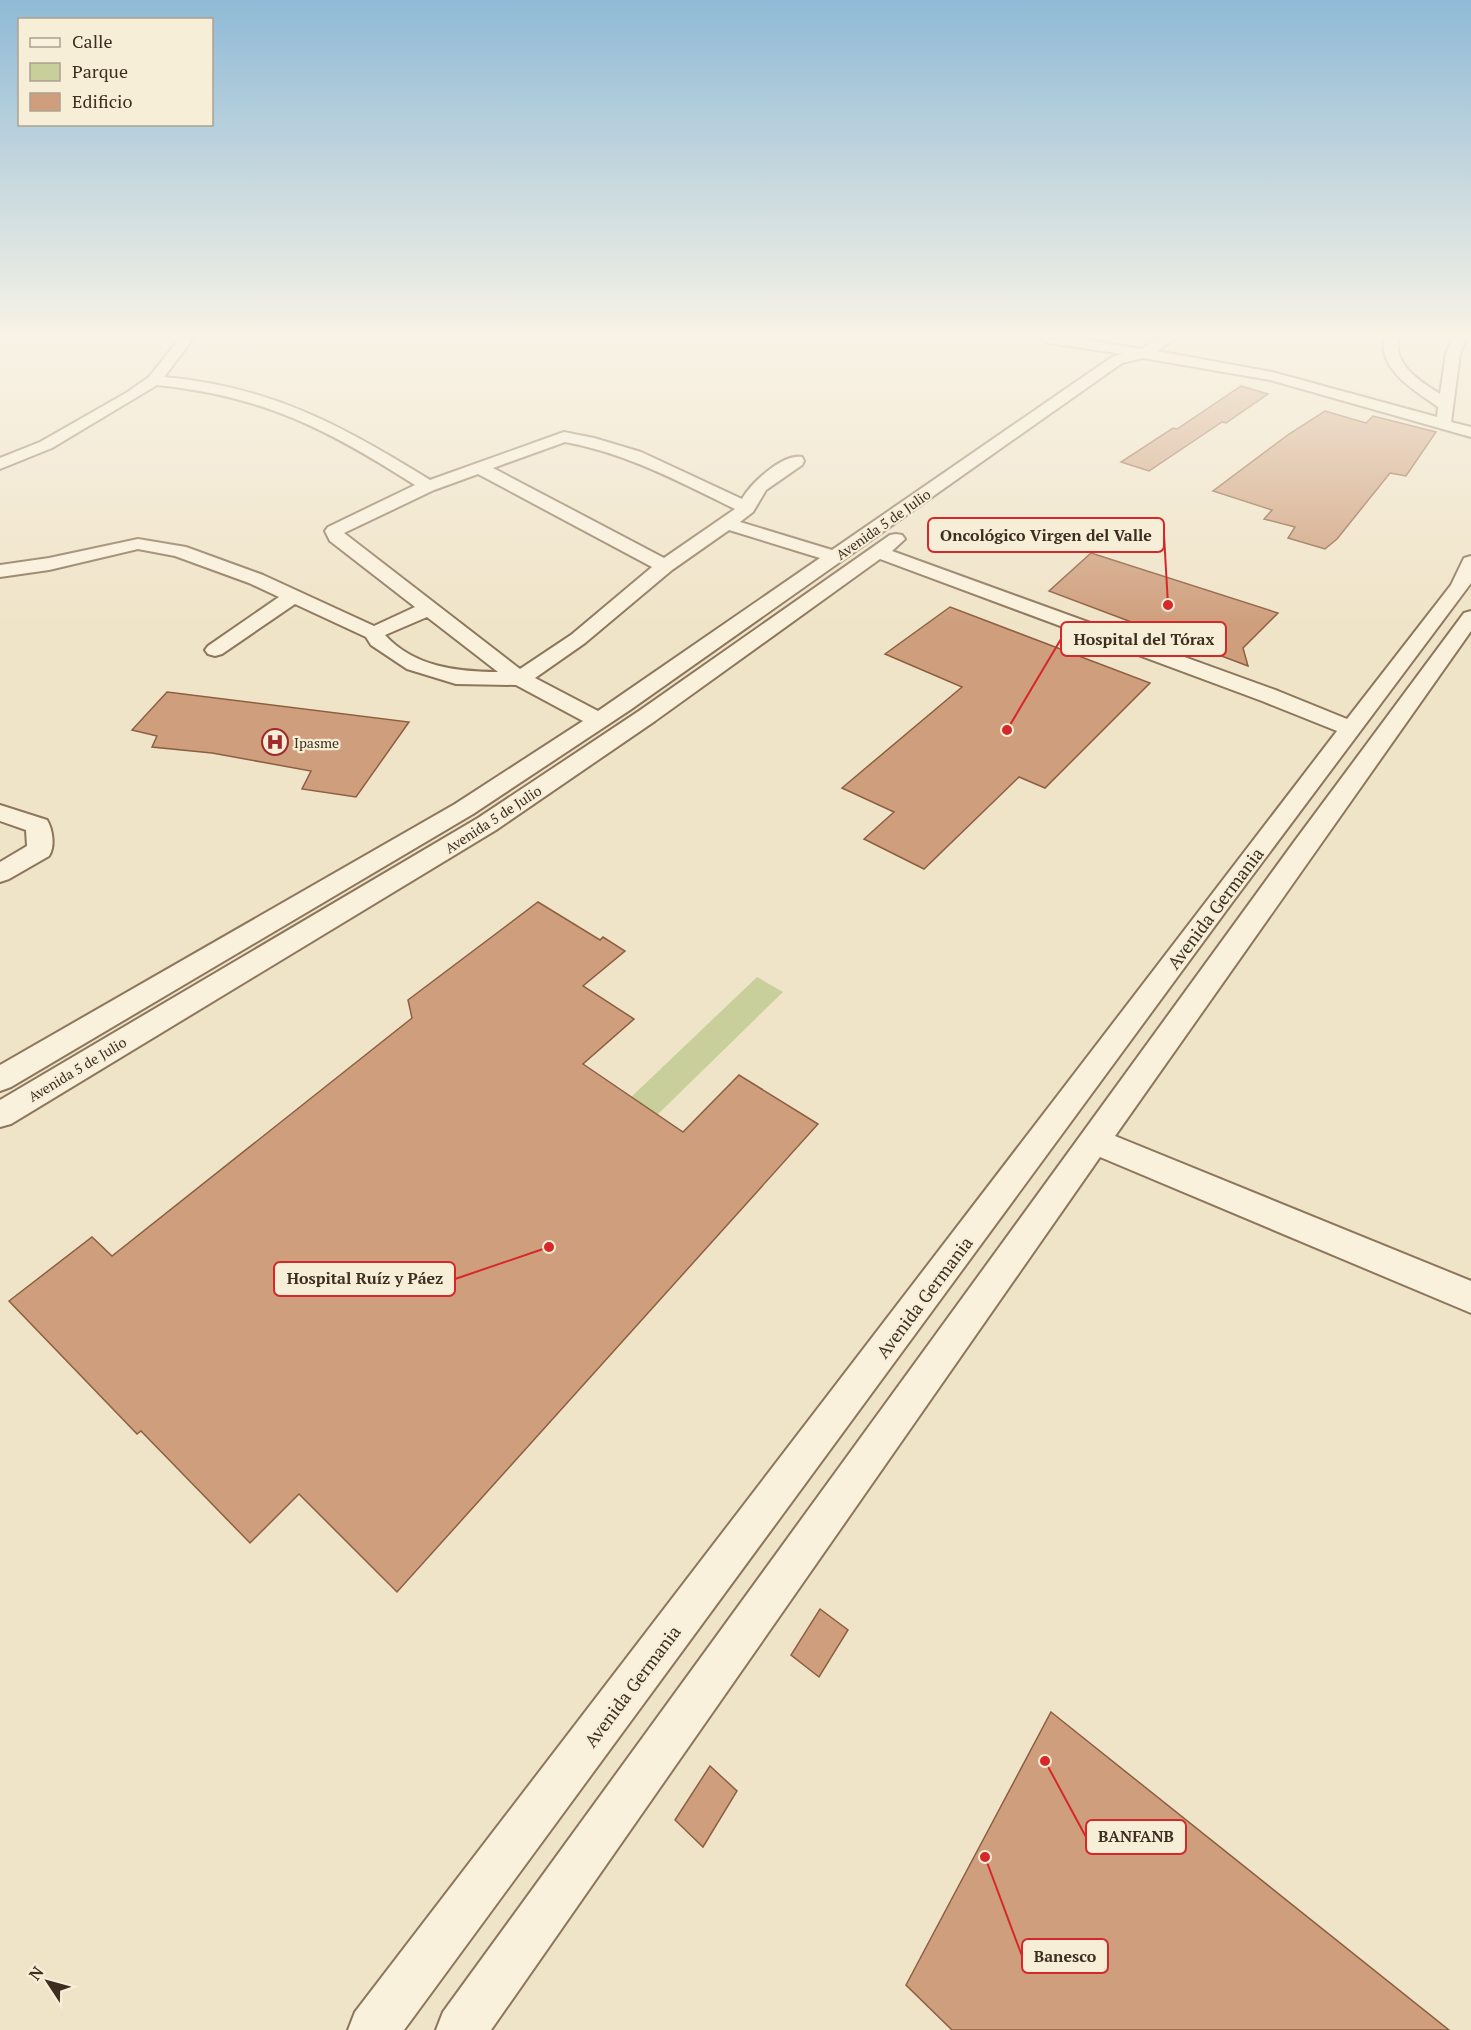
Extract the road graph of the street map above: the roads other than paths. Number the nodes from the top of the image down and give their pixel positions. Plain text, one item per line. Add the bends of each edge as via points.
1 (66, 434) edge
2 (341, 434) edge
3 (1012, 434) edge
4 (1042, 434) edge
5 (795, 461) dead end
6 (0, 464) edge
7 (480, 468) junction
8 (428, 486) junction
9 (747, 508) junction
10 (727, 524) junction
11 (878, 552) junction
12 (836, 557) junction
13 (1471, 562) edge
14 (665, 566) junction
15 (0, 571) edge
16 (292, 597) junction
17 (428, 609) junction
18 (1471, 616) edge
19 (374, 633) junction
20 (215, 650) dead end
21 (519, 679) junction
22 (599, 720) junction
23 (1351, 729) junction
24 (0, 813) edge
25 (0, 873) edge
26 (0, 1079) edge
27 (0, 1115) edge
28 (1094, 1141) junction
29 (1471, 1297) edge
30 (373, 2030) edge
31 (460, 2030) edge

1 - 6 street
2 - 8 street
3 - 12 street, Avenida 5 de Julio
4 - 11 street, Avenida 5 de Julio
5 - 9 street via 749,496
7 - 8 street
7 - 9 street via 564,436 652,464
7 - 14 street
8 - 17 street via 334,531 336,537
9 - 10 street
10 - 12 street
10 - 14 street
11 - 23 street
11 - 27 street, Avenida 5 de Julio via 647,717 487,824
12 - 22 street, Avenida 5 de Julio
13 - 23 street, Avenida Germania via 1460,586
14 - 21 street via 578,639
15 - 16 street via 138,544 179,551 256,579
16 - 19 street
16 - 20 street
17 - 19 street
17 - 21 street
18 - 28 street
19 - 21 street via 378,641 414,665 456,678
21 - 22 street
22 - 26 street, Avenida 5 de Julio via 431,829
23 - 30 street, Avenida Germania
24 - 25 street via 38,826 40,850
28 - 29 street
28 - 31 street

